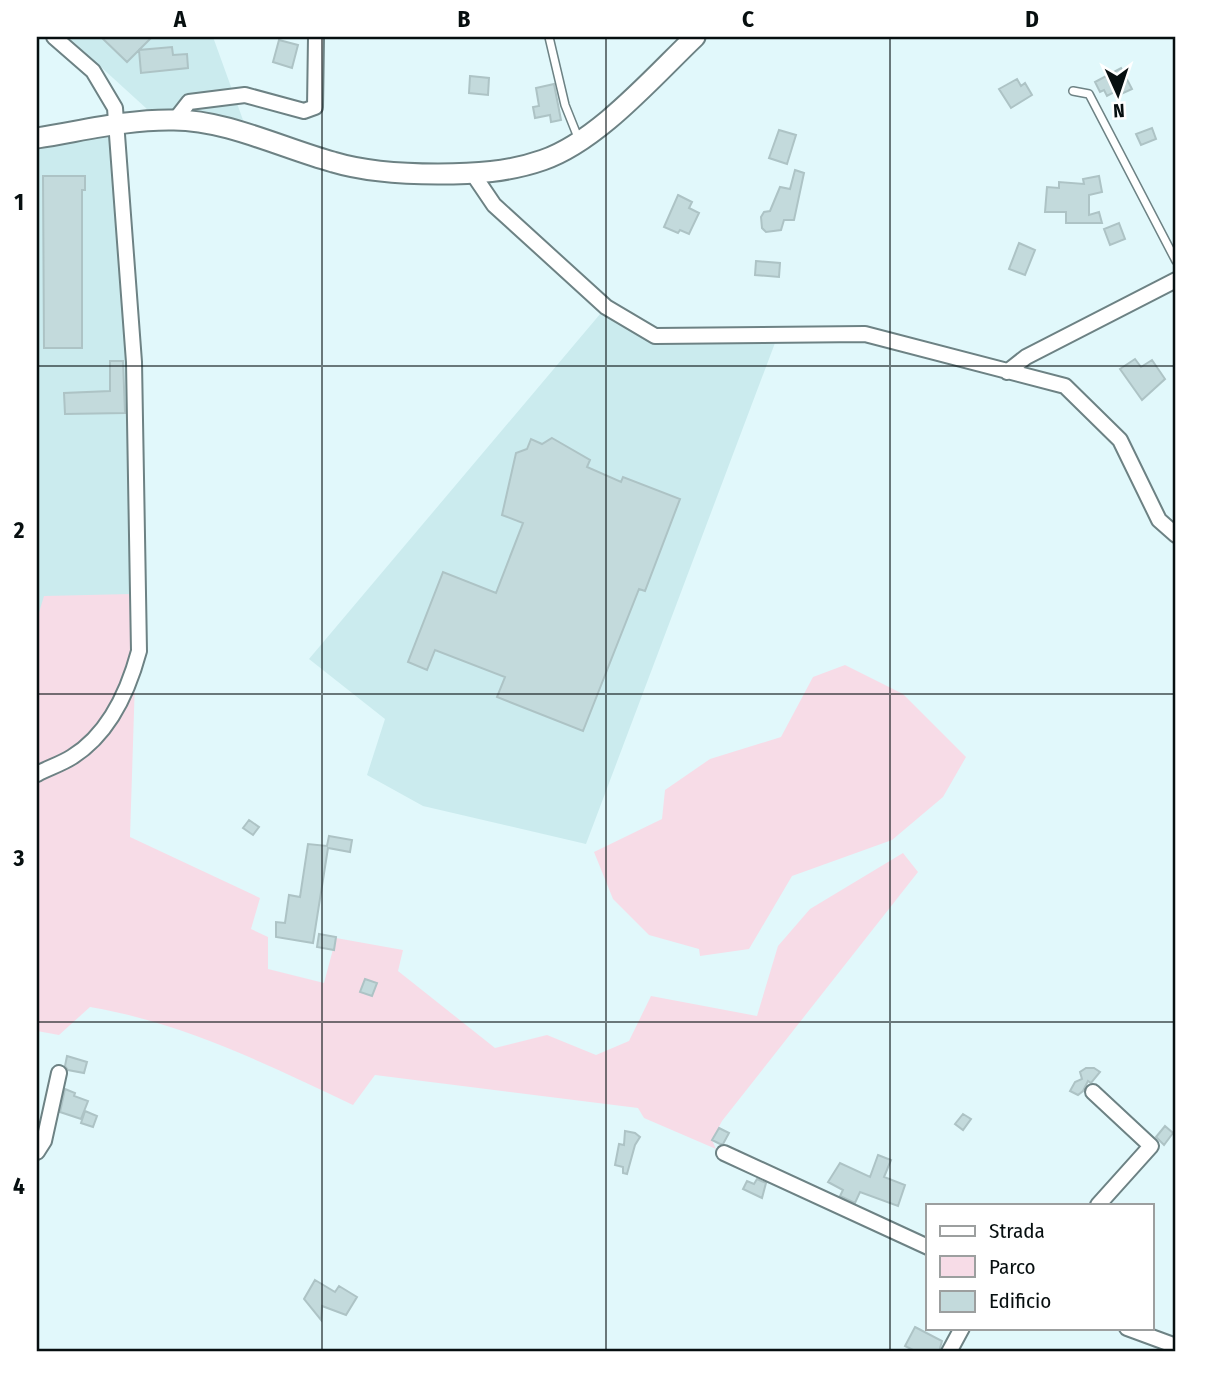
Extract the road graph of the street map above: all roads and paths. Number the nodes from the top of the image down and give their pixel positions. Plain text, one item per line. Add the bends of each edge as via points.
1 (54, 37) edge
2 (317, 37) edge
3 (549, 37) edge
4 (695, 37) edge
5 (1073, 91) dead end
6 (175, 120) junction
7 (116, 125) junction
8 (37, 138) edge
9 (579, 141) junction
10 (474, 174) junction
11 (1176, 261) edge
12 (1176, 280) edge
13 (1007, 372) junction
14 (1176, 535) edge
15 (37, 774) edge
16 (60, 1073) dead end
17 (1093, 1092) dead end
18 (37, 1152) edge
19 (724, 1153) dead end
20 (1099, 1204) edge
21 (926, 1246) edge
22 (961, 1330) edge
23 (1133, 1330) edge
24 (1176, 1346) edge
25 (949, 1352) edge

1 - 7 street via 93,71 115,108
2 - 6 street via 315,107 304,111 245,95 190,102
3 - 9 lane
4 - 9 main road
5 - 11 lane via 1089,94
6 - 7 main road
6 - 10 main road via 210,124 335,163 406,174
7 - 8 main road
7 - 15 street via 134,362 139,652 132,679 105,727 71,758
9 - 10 main road via 545,160
10 - 13 street via 494,205 606,307 655,336 865,334
12 - 13 street via 1026,357
13 - 14 street via 1065,386 1120,440 1159,520
16 - 18 street via 44,1141
17 - 20 street via 1151,1146
19 - 21 street
22 - 25 street
23 - 24 street

